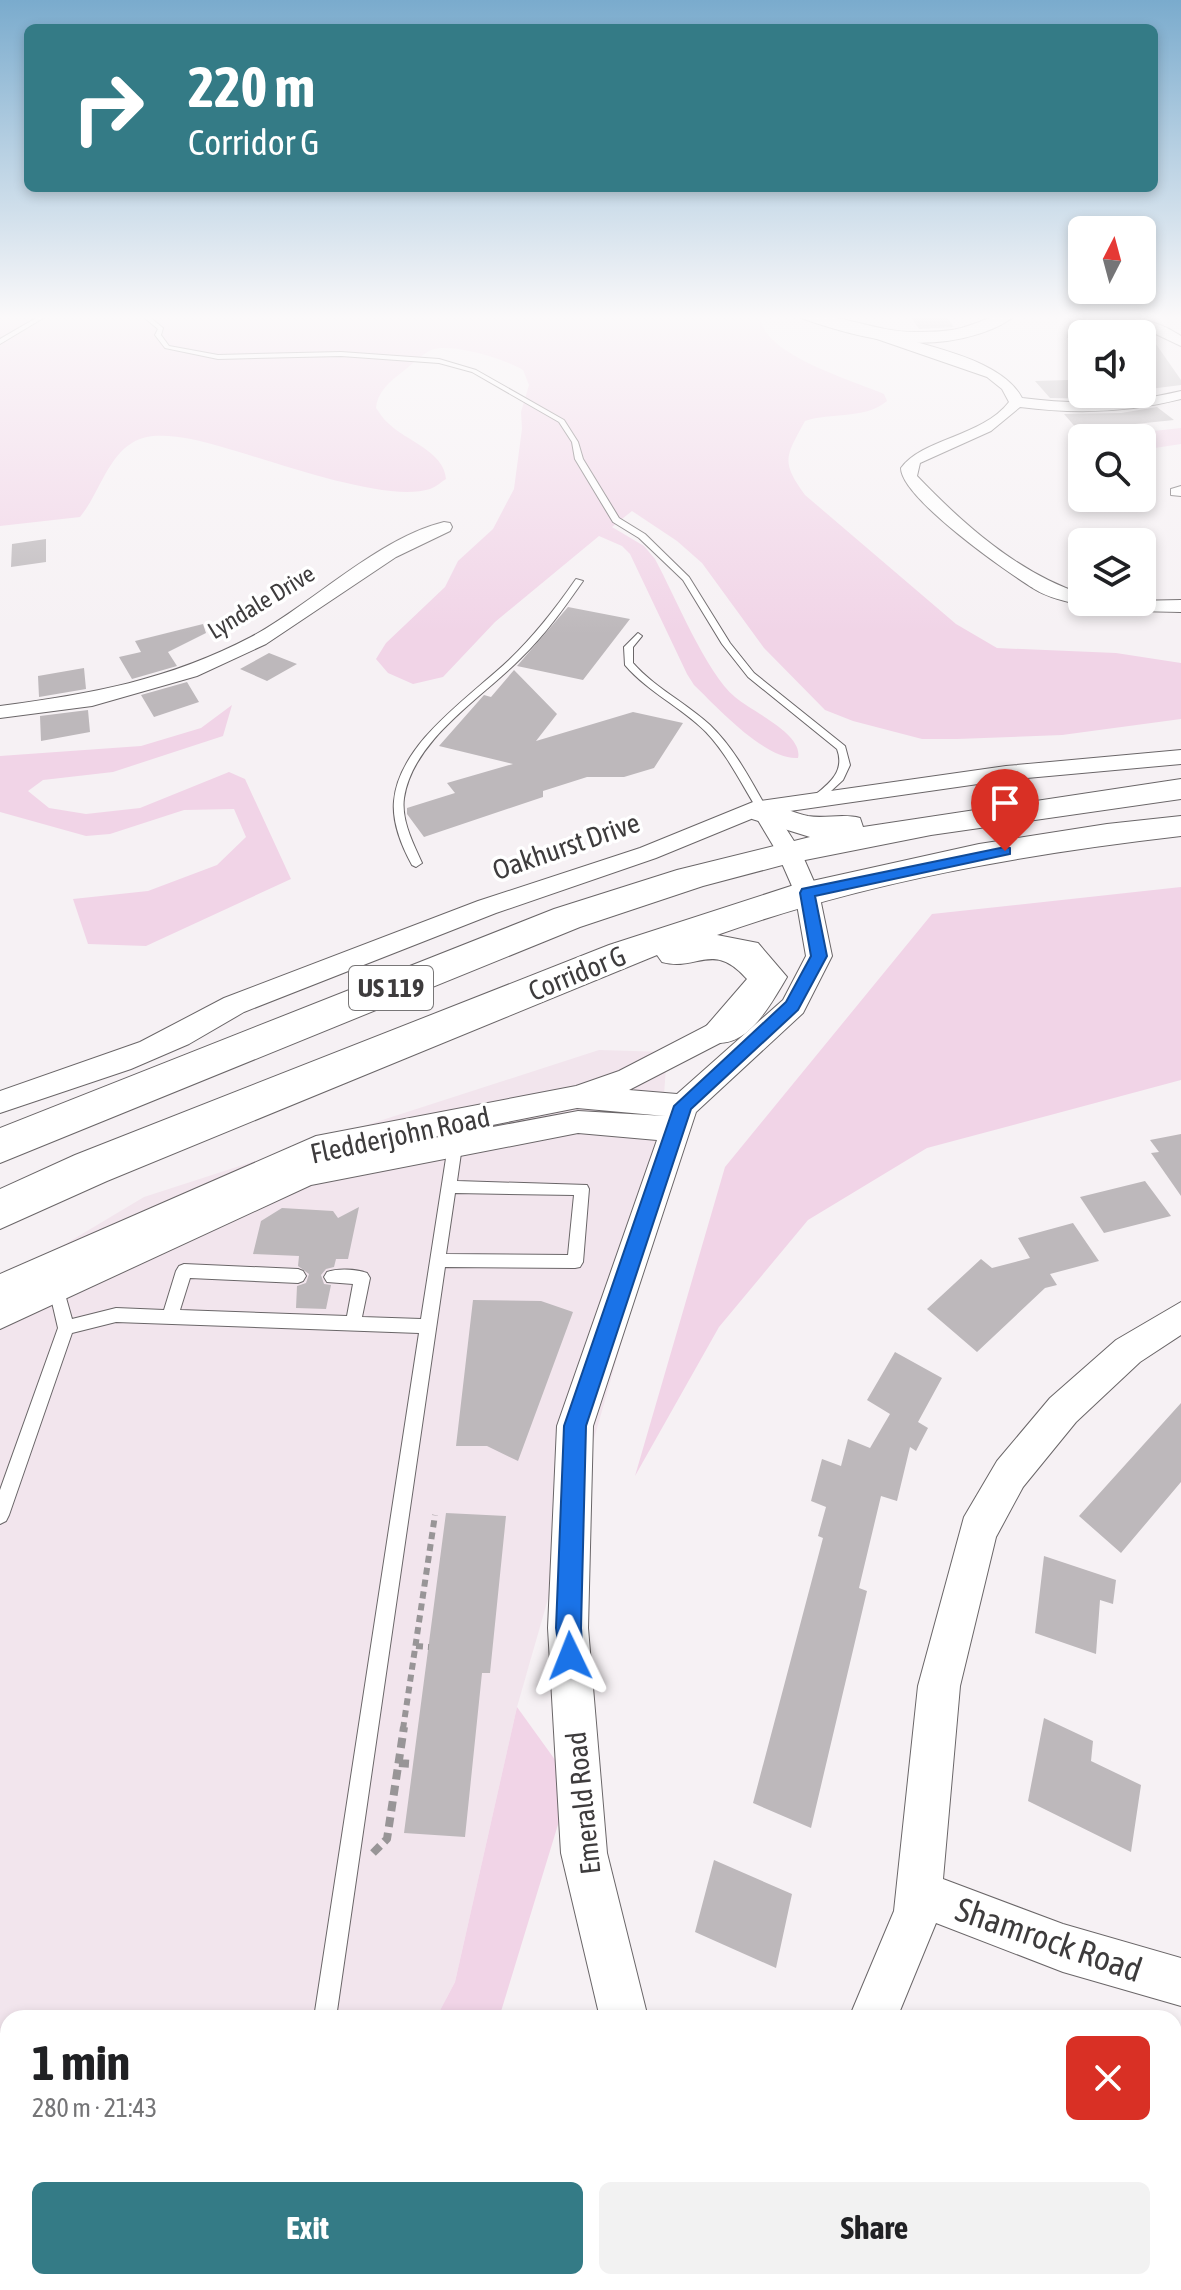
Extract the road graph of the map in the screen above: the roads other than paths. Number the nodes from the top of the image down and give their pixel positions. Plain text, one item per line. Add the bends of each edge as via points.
1 (562, 421) edge
2 (994, 421) edge
3 (444, 527) dead end
4 (579, 581) dead end
5 (1068, 595) edge
6 (1156, 605) edge
7 (1181, 606) edge
8 (638, 636) dead end
9 (0, 712) edge
10 (1181, 757) edge
11 (1181, 789) edge
12 (1132, 794) junction
13 (814, 801) junction
14 (762, 809) junction
15 (1181, 826) edge
16 (789, 852) junction
17 (416, 863) dead end
18 (807, 893) junction
19 (805, 983) junction
20 (722, 1031) junction
21 (414, 1038) junction
22 (577, 1097) junction
23 (0, 1102) edge
24 (679, 1118) junction
25 (457, 1134) junction
26 (0, 1146) edge
27 (449, 1187) junction
28 (0, 1210) edge
29 (438, 1260) junction
30 (298, 1276) dead end
31 (54, 1277) junction
32 (332, 1277) dead end
33 (0, 1289) edge
34 (0, 1314) edge
35 (170, 1316) junction
36 (1181, 1317) edge
37 (353, 1323) junction
38 (428, 1326) junction
39 (66, 1328) junction
40 (0, 1515) edge
41 (918, 1893) junction
42 (1181, 1982) edge
43 (326, 2010) edge
44 (622, 2010) edge
45 (876, 2010) edge

1 - 13 lane via 616,520 642,536 686,579 751,675 841,748 847,763 843,776
2 - 5 street via 915,460 909,477 952,522 1045,588
3 - 9 street, Lyndale Drive via 390,553 259,640 190,672 92,700
4 - 17 lane via 545,628 441,724 409,770 399,798 402,827
6 - 7 street
8 - 14 lane via 629,647 628,663 641,679 709,730
10 - 13 street, Oakhurst Drive via 1006,773
11 - 12 highway, Corridor G / US 119
12 - 14 highway via 937,808 841,827 808,827
12 - 16 highway, Corridor G / US 119
13 - 14 street, Oakhurst Drive
14 - 16 street, Emerald Road
14 - 23 street, Oakhurst Drive via 487,907 234,1005 197,1030 120,1063
15 - 18 highway, Corridor G / US 119 via 979,855
16 - 18 street, Emerald Road
16 - 26 highway, Corridor G / US 119 via 567,918
18 - 19 street, Emerald Road via 819,956
18 - 21 highway, Corridor G / US 119 via 622,954
19 - 20 street
19 - 24 street, Emerald Road via 793,1006
20 - 21 highway via 753,1001 768,977 745,952 702,945
20 - 22 street via 629,1079
21 - 28 highway, Corridor G / US 119
22 - 24 street, Fledderjohn Road
22 - 25 street, Fledderjohn Road
24 - 25 street
24 - 44 street, Emerald Road via 575,1426 568,1628 584,1853
25 - 27 lane
25 - 31 street via 306,1174
27 - 29 lane
27 - 29 lane via 582,1189 575,1262
29 - 38 lane
30 - 35 lane via 184,1271
31 - 33 street
31 - 34 street
31 - 39 lane
32 - 37 lane via 362,1278
35 - 37 lane
35 - 39 lane via 116,1315
36 - 41 street via 1128,1351 1063,1410 1010,1474 978,1531 939,1686
37 - 38 lane
38 - 43 lane
39 - 40 lane
41 - 42 street, Shamrock Road via 1063,1948
41 - 45 street via 917,1912

